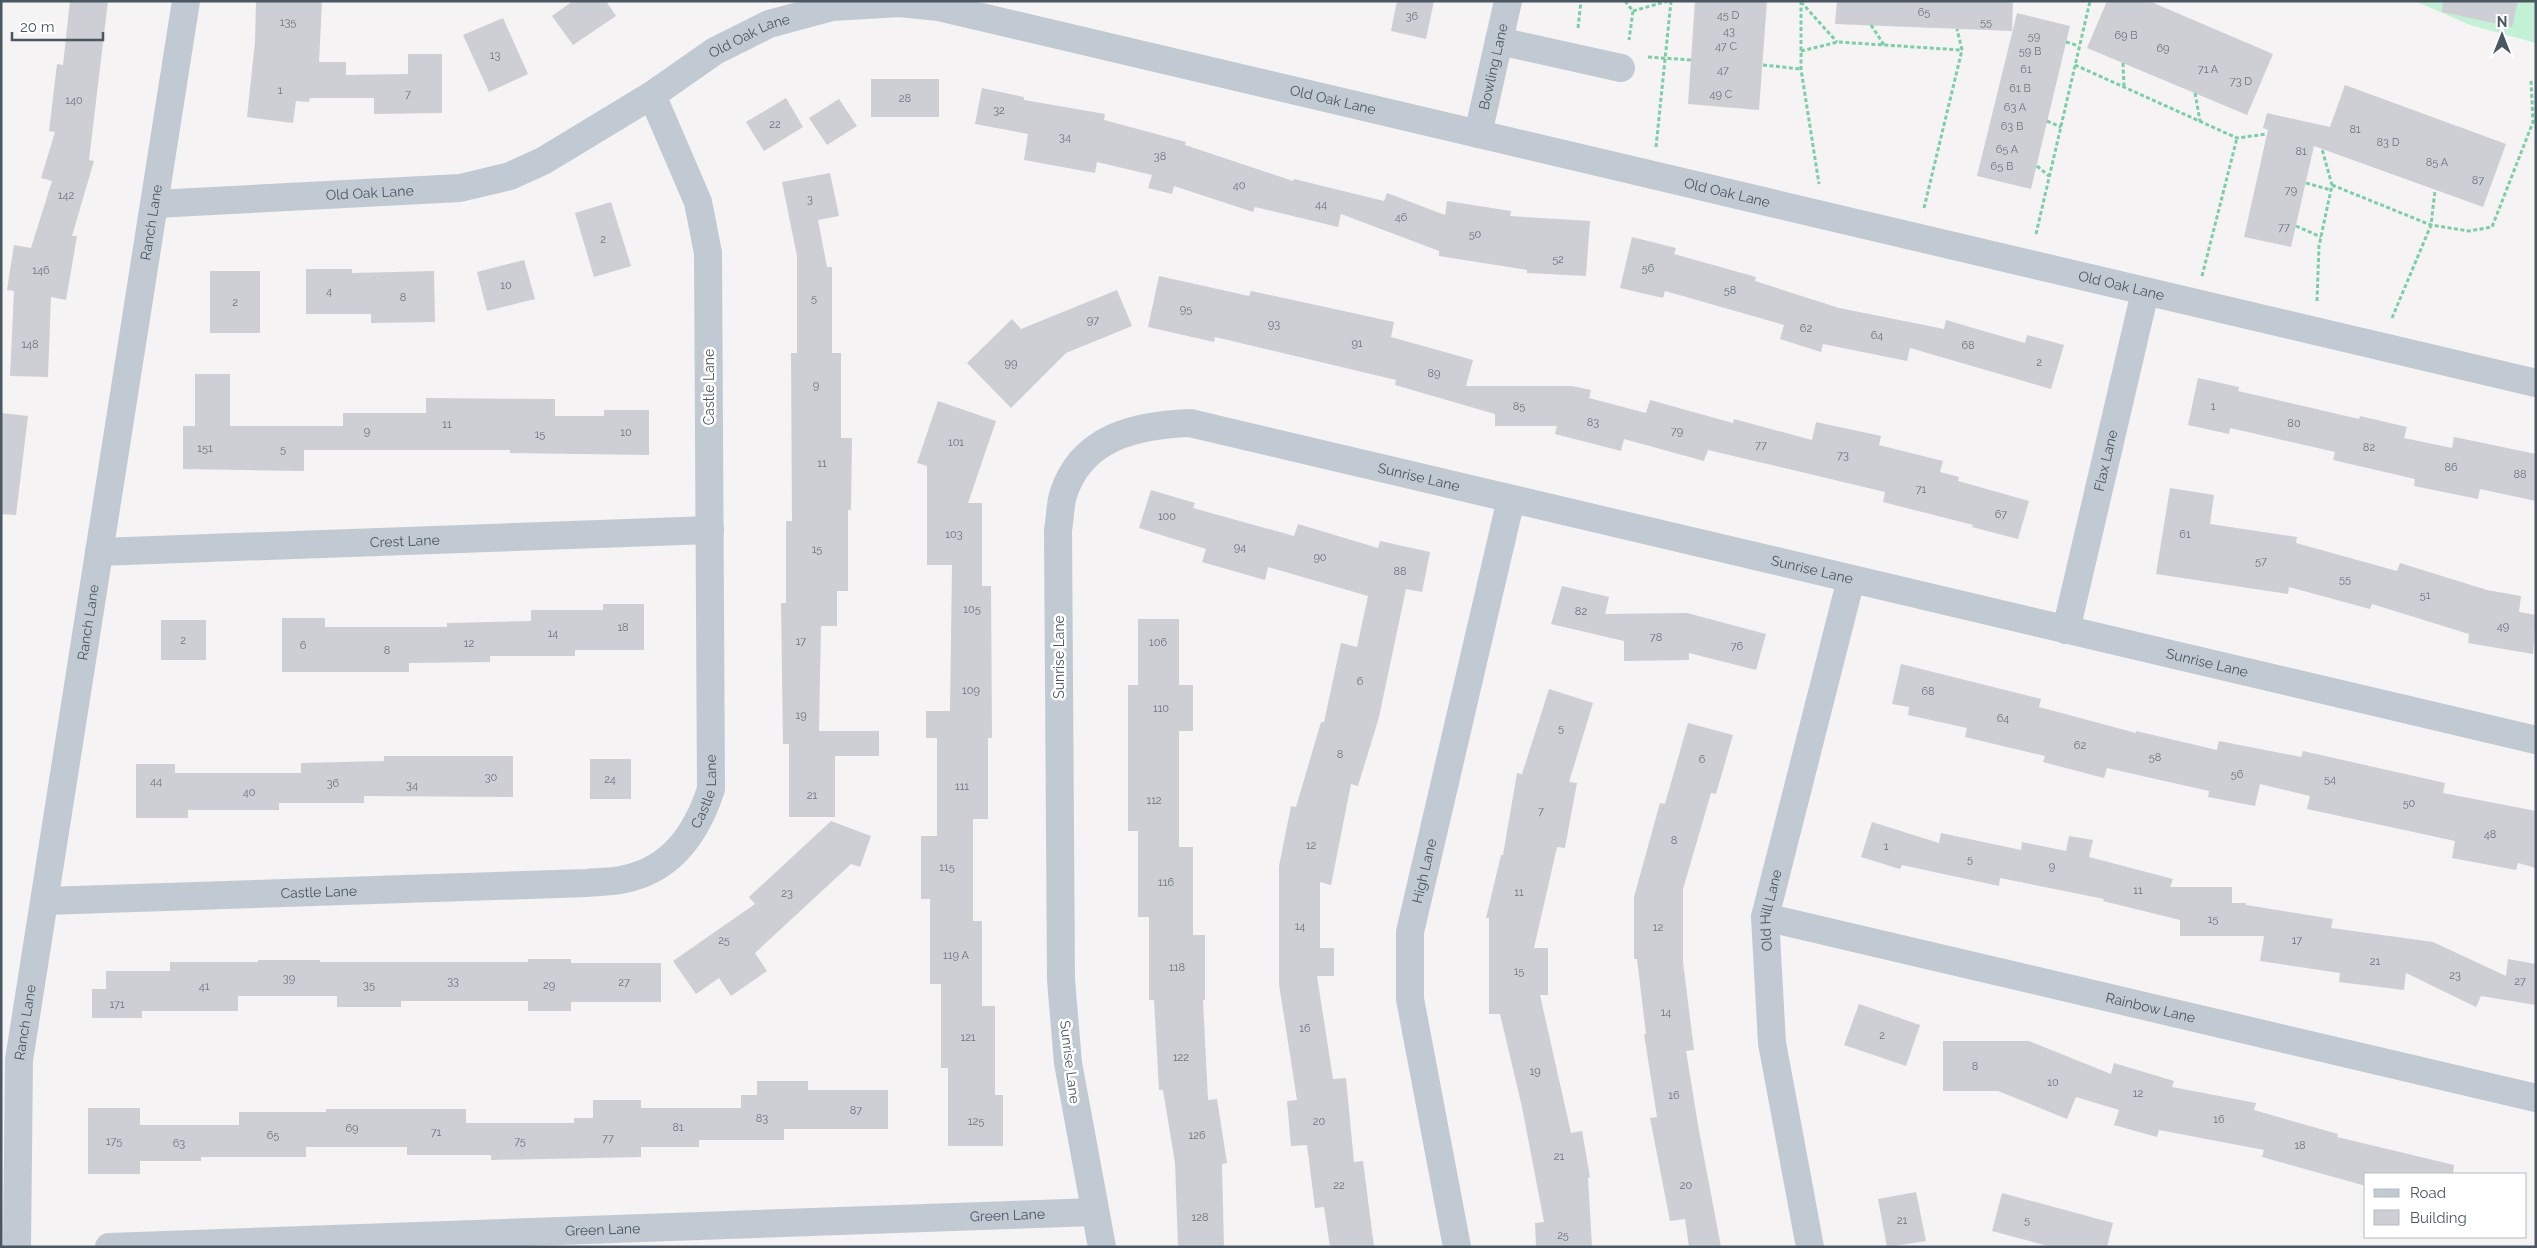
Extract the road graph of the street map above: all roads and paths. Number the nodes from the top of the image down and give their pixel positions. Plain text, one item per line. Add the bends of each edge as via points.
1 (186, 1) edge
2 (1508, 1) edge
3 (1625, 1) edge
4 (1669, 1) edge
5 (2090, 1) edge
6 (1801, 2) edge
7 (1633, 12) junction
8 (1871, 25) dead end
9 (1957, 29) dead end
10 (1499, 41) junction
11 (1838, 42) junction
12 (2066, 42) dead end
13 (1884, 45) junction
14 (2079, 46) junction
15 (1962, 50) junction
16 (1801, 51) junction
17 (1665, 58) junction
18 (1691, 60) dead end
19 (1623, 62) junction
20 (2123, 63) dead end
21 (1763, 65) dead end
22 (2075, 65) junction
23 (1801, 69) junction
24 (2531, 80) dead end
25 (2124, 87) junction
26 (2195, 93) dead end
27 (652, 94) junction
28 (2048, 121) dead end
29 (2200, 122) junction
30 (2061, 127) junction
31 (1478, 134) junction
32 (2267, 134) dead end
33 (2237, 138) junction
34 (2322, 149) dead end
35 (2037, 166) dead end
36 (1653, 175) junction
37 (2049, 176) junction
38 (2306, 183) dead end
39 (2332, 185) junction
40 (2331, 190) junction
41 (2435, 190) dead end
42 (155, 204) junction
43 (1824, 216) junction
44 (2431, 225) junction
45 (2296, 226) dead end
46 (1917, 237) junction
47 (2321, 237) junction
48 (2029, 264) junction
49 (2145, 292) junction
50 (2195, 303) junction
51 (2316, 332) junction
52 (2380, 347) junction
53 (2535, 380) edge
54 (1511, 499) junction
55 (710, 530) junction
56 (99, 552) junction
57 (1850, 579) junction
58 (2066, 630) junction
59 (2536, 740) edge
60 (46, 901) junction
61 (1765, 917) junction
62 (2536, 1098) edge
63 (1095, 1212) junction
64 (748, 1236) edge
65 (17, 1247) edge
66 (109, 1247) edge
67 (1102, 1247) edge
68 (1457, 1247) edge
69 (1810, 1247) edge

1 - 42 street, Ranch Lane
2 - 10 street, Bowling Lane
3 - 7 path
4 - 7 path
4 - 17 path
5 - 14 path
6 - 11 path
6 - 16 path
7 - 19 path
8 - 13 path
9 - 15 path
10 - 19 street
10 - 31 street, Bowling Lane
11 - 13 path
11 - 16 path
12 - 14 path
13 - 15 path
14 - 22 path
15 - 46 path
16 - 23 path
17 - 18 path
17 - 19 path
17 - 36 path
20 - 25 path
21 - 23 path
22 - 25 path
22 - 30 path
23 - 43 path
24 - 44 path via 2533,122 2492,227 2469,231
25 - 29 path
26 - 29 path
27 - 31 street, Old Oak Lane via 715,51 769,24 832,7 900,3 939,7
27 - 42 street, Old Oak Lane via 543,161 510,176 460,188
27 - 55 street, Castle Lane via 698,202 708,252
28 - 30 path
29 - 33 path
30 - 37 path
31 - 36 street, Old Oak Lane
32 - 33 path
33 - 50 path
34 - 39 path
35 - 37 path
36 - 43 street, Old Oak Lane
37 - 48 path
38 - 40 path
39 - 40 path
39 - 44 path
40 - 47 path
41 - 44 path
42 - 56 street, Ranch Lane
43 - 46 street, Old Oak Lane
44 - 52 path
45 - 47 path
46 - 48 street, Old Oak Lane
47 - 51 path
48 - 49 street, Old Oak Lane
49 - 50 street, Old Oak Lane
49 - 58 street, Flax Lane
50 - 51 street, Old Oak Lane
51 - 52 street, Old Oak Lane
52 - 53 street, Old Oak Lane
54 - 57 street, Sunrise Lane
54 - 63 street, Sunrise Lane via 1190,423 1153,425 1120,434 1092,451 1072,474 1063,496 1058,530 1061,980 1068,1063
54 - 68 street, High Lane via 1410,932 1410,999
55 - 56 street, Crest Lane
55 - 60 street, Castle Lane via 711,789 702,815 687,842 653,870 626,879 586,883
56 - 60 street, Ranch Lane
57 - 58 street, Sunrise Lane
57 - 61 street, Old Hill Lane
58 - 59 street, Sunrise Lane
60 - 65 street, Ranch Lane via 18,1060
61 - 62 street, Rainbow Lane
61 - 69 street, Old Hill Lane via 1772,1043
63 - 64 street, Green Lane
63 - 67 street, Sunrise Lane
64 - 66 street, Green Lane

